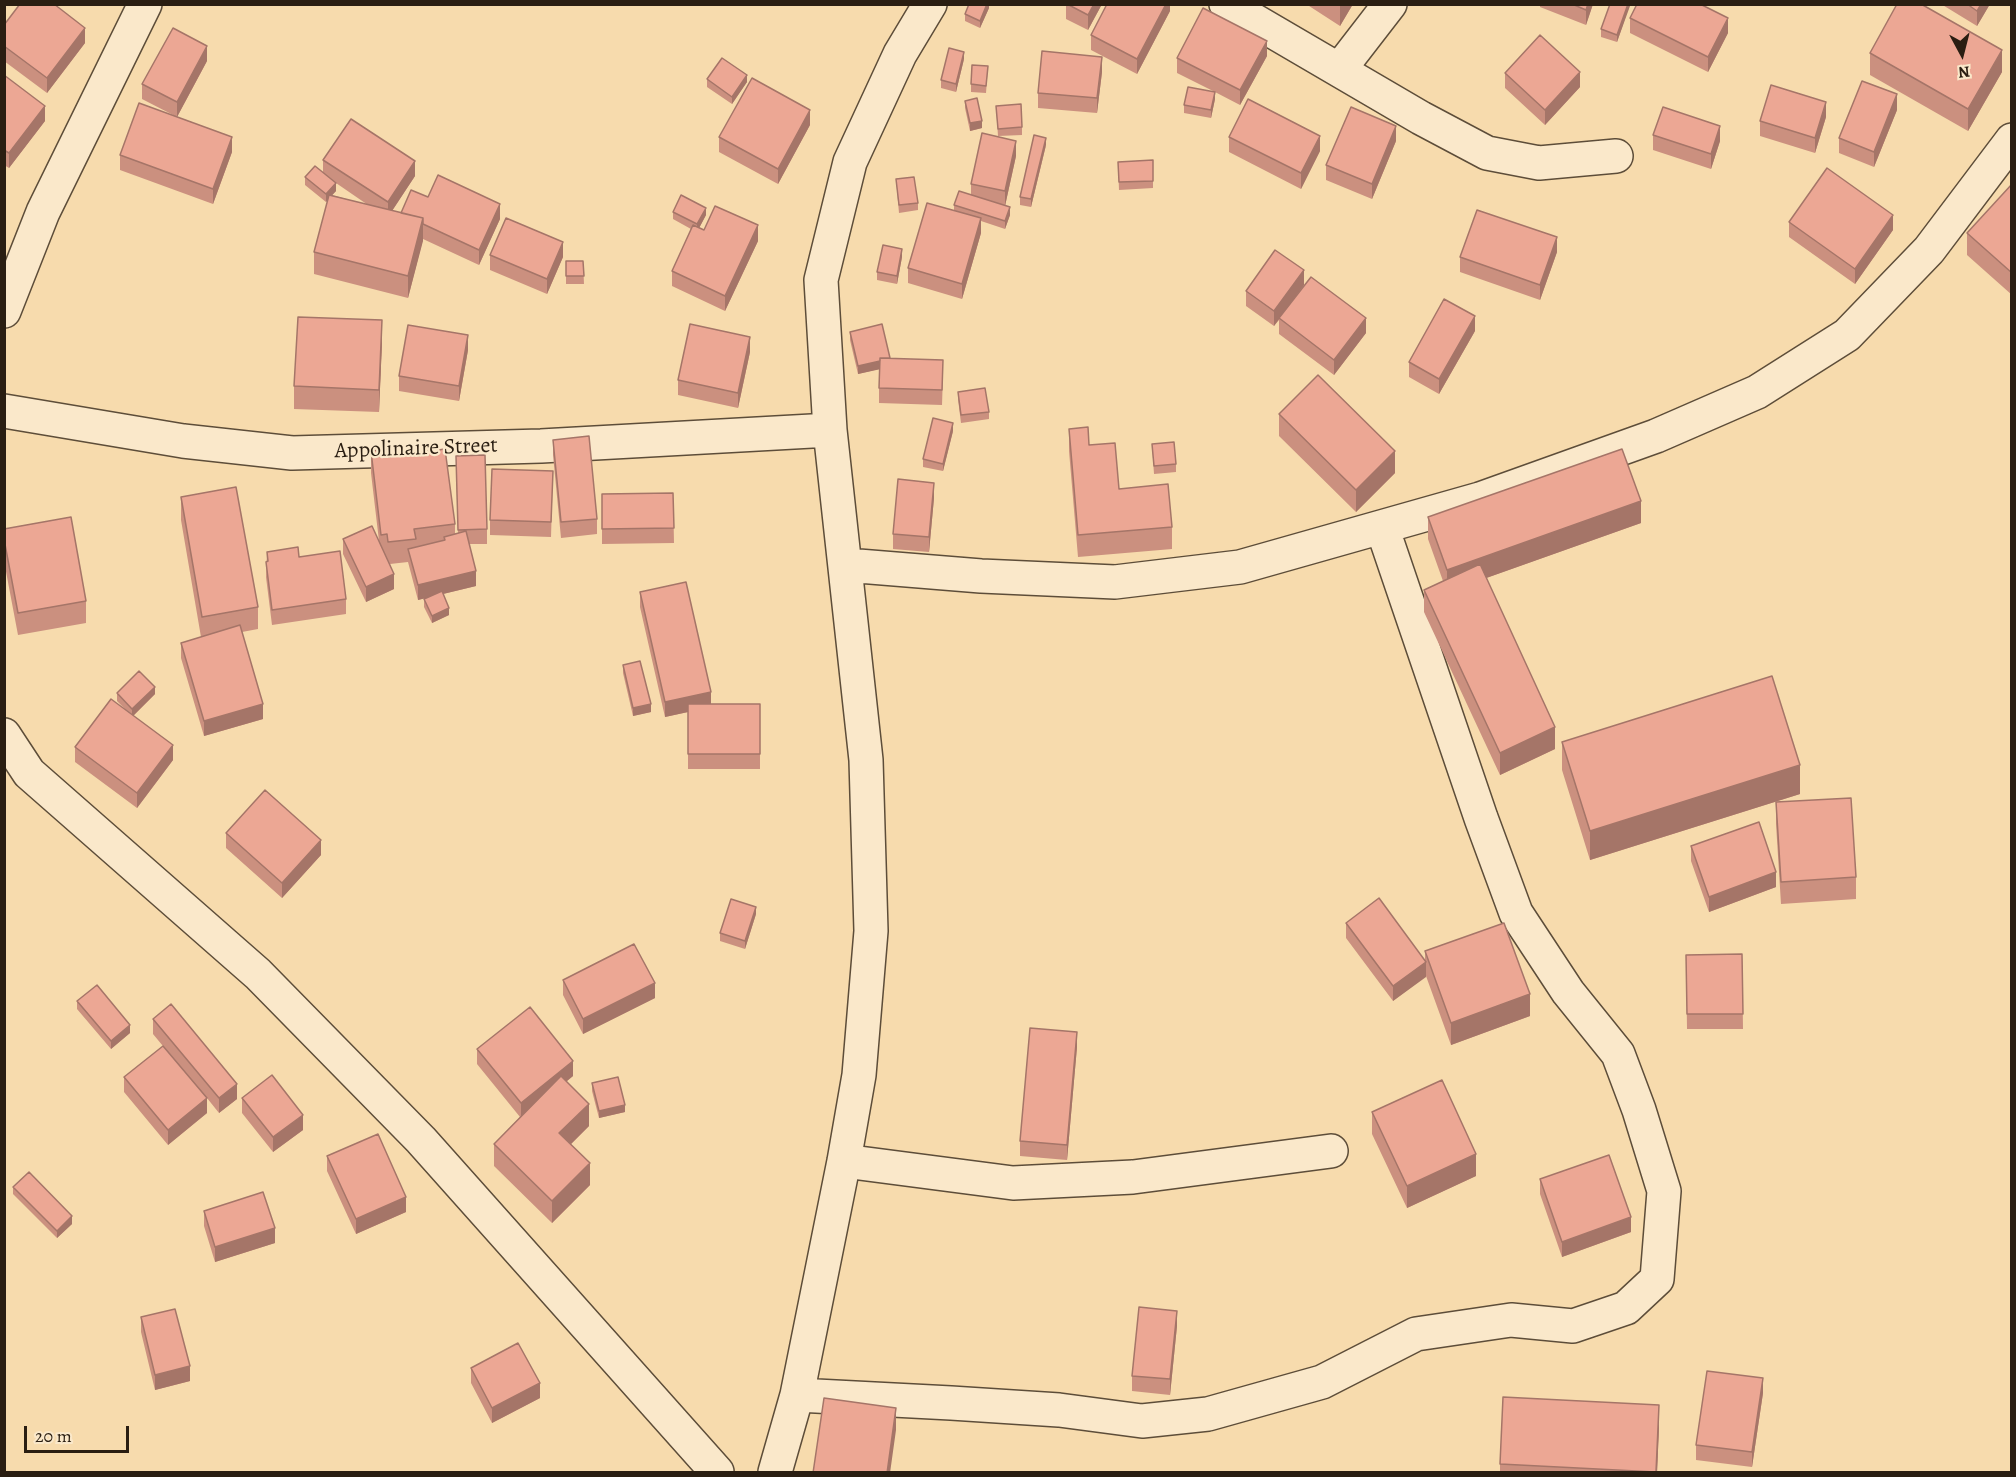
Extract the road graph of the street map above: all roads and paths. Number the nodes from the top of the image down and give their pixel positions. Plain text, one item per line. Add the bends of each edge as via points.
1 (145, 4) edge
2 (930, 4) edge
3 (1226, 4) edge
4 (1390, 4) edge
5 (1339, 70) junction
6 (2012, 140) edge
7 (1616, 156) dead end
8 (4, 311) edge
9 (4, 411) edge
10 (830, 430) junction
11 (1382, 527) junction
12 (846, 566) junction
13 (4, 735) edge
14 (1331, 1151) dead end
15 (844, 1161) junction
16 (797, 1395) junction
17 (717, 1473) edge
18 (775, 1473) edge

1 - 8 street via 43,213
2 - 10 street via 900,54 850,162 821,280
3 - 5 street
4 - 5 street
5 - 7 street via 1487,153 1539,164
6 - 11 street via 1929,250 1847,335 1757,392 1656,436 1480,499
9 - 10 street, Appolinaire Street via 183,441 292,453 541,446
10 - 12 street
11 - 12 street via 1240,567 1115,582
11 - 16 street via 1516,914 1568,992 1618,1054 1639,1110 1664,1191 1657,1279 1626,1308 1573,1326 1511,1320 1416,1334 1322,1382 1208,1414 1142,1421 1038,1409
12 - 15 street via 866,760 871,932 859,1075
13 - 17 street via 29,773 258,974 421,1140
14 - 15 street via 1133,1177 1013,1183
15 - 16 street
16 - 18 street

